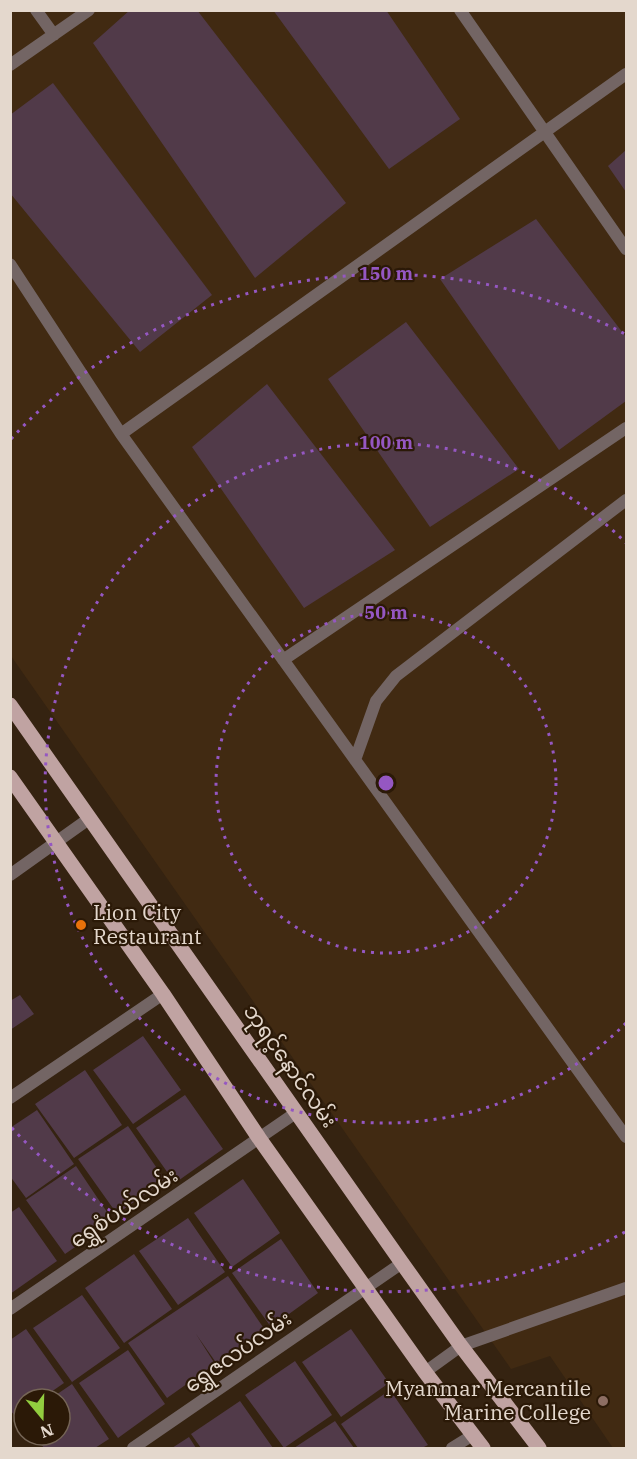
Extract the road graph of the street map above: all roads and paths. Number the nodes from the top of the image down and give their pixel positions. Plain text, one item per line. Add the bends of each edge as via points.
1 (36, 10) edge
2 (89, 10) edge
3 (460, 10) edge
4 (54, 35) junction
5 (10, 65) edge
6 (627, 74) edge
7 (544, 132) junction
8 (627, 249) edge
9 (10, 264) edge
10 (627, 428) edge
11 (121, 434) junction
12 (627, 500) edge
13 (283, 660) junction
14 (10, 705) edge
15 (355, 760) junction
16 (10, 777) edge
17 (90, 818) junction
18 (57, 842) junction
19 (10, 875) edge
20 (163, 994) junction
21 (10, 1098) edge
22 (297, 1113) junction
23 (627, 1137) edge
24 (259, 1138) junction
25 (402, 1263) junction
26 (366, 1288) junction
27 (627, 1288) edge
28 (10, 1309) edge
29 (461, 1346) junction
30 (425, 1372) junction
31 (473, 1435) junction
32 (133, 1449) edge
33 (452, 1449) edge
34 (483, 1449) edge
35 (539, 1449) edge

1 - 4 street
2 - 4 street
3 - 7 street
4 - 5 street
6 - 7 street
7 - 8 street
7 - 11 street
9 - 11 street
10 - 13 street
11 - 13 street
12 - 15 street via 396,676 376,701
13 - 15 street
14 - 17 main road, ဘုရင့်နောင်လမ်း
15 - 23 street
16 - 18 main road
17 - 18 street
17 - 22 main road, ဘုရင့်နောင်လမ်း
18 - 19 street
18 - 20 main road
20 - 21 street
20 - 24 main road
22 - 24 street, ရွှေစံပယ်လမ်း
22 - 25 main road, ဘုရင့်နောင်လမ်း
24 - 26 main road
24 - 28 street, ရွှေစံပယ်လမ်း
25 - 26 street, ရွှေဇလပ်လမ်း
25 - 29 main road, ဘုရင့်နောင်လမ်း
26 - 30 main road
26 - 32 street, ရွှေဇလပ်လမ်း
27 - 29 street
29 - 30 street
29 - 35 main road, ဘုရင့်နောင်လမ်း
30 - 31 main road
31 - 33 street
31 - 34 main road

